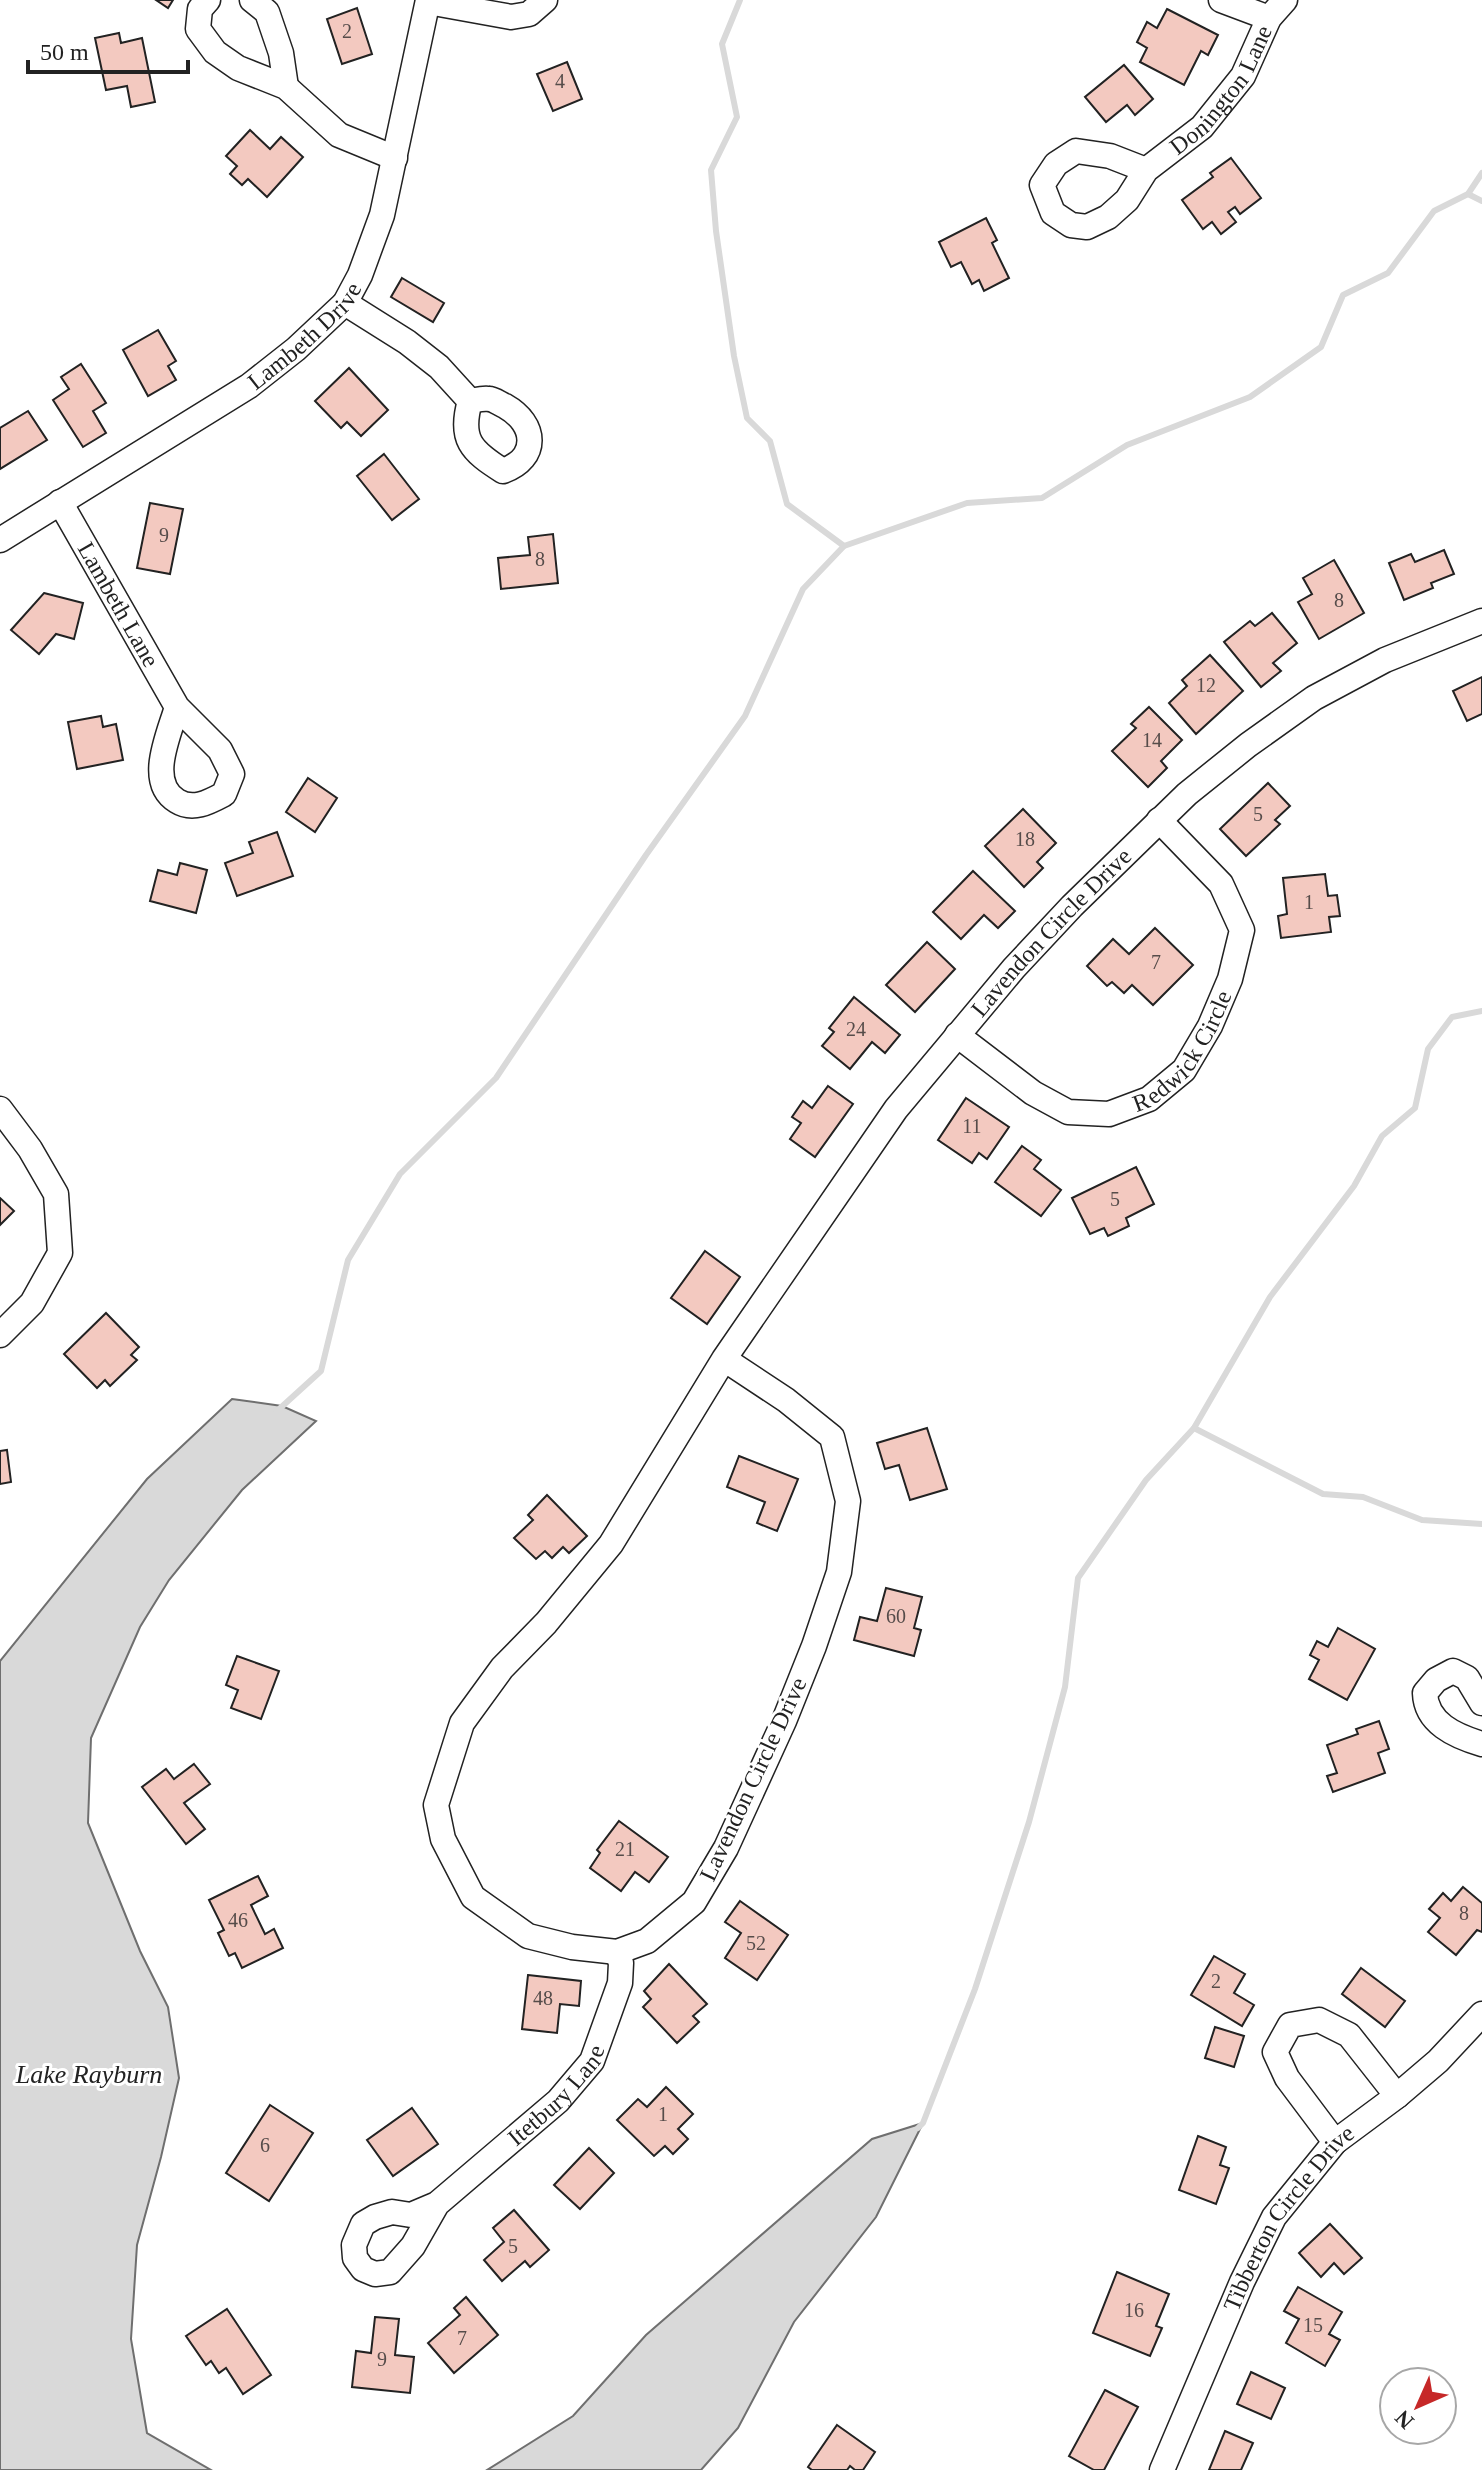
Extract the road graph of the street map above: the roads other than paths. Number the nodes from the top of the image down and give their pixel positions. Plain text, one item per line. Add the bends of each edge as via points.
1 (208, 0) edge
2 (252, 0) edge
3 (545, 0) edge
4 (1221, 0) edge
5 (428, 1) edge
6 (1277, 9) edge
7 (286, 87) junction
8 (395, 158) junction
9 (1146, 170) dead end
10 (345, 303) junction
11 (470, 401) dead end
12 (60, 502) junction
13 (0, 540) edge
14 (1482, 621) edge
15 (177, 707) dead end
16 (1159, 820) junction
17 (957, 1035) junction
18 (0, 1109) edge
19 (0, 1335) edge
20 (724, 1359) junction
21 (1482, 1703) edge
22 (1482, 1744) edge
23 (617, 1952) junction
24 (1482, 2014) edge
25 (1397, 2096) junction
26 (1335, 2142) junction
27 (437, 2204) dead end
28 (1162, 2470) edge

1 - 7 street via 200,9 198,29 215,52 238,68
2 - 7 street via 267,12
3 - 5 street via 529,14 511,17
4 - 6 street
5 - 8 street, Lambeth Drive
6 - 9 street, Donington Lane via 1243,76 1202,127
7 - 8 street via 339,135
8 - 10 street, Lambeth Drive via 382,215
10 - 11 street via 439,367
10 - 12 street, Lambeth Drive via 249,386
12 - 13 street, Lambeth Drive
12 - 15 street, Lambeth Lane
14 - 16 street, Lavendon Circle Drive via 1385,660 1314,698
16 - 17 street, Lavendon Circle Drive via 1072,906
16 - 17 street, Redwick Circle via 1221,884 1242,930 1230,979 1184,1070 1149,1099 1109,1114 1068,1112 1033,1093
17 - 20 street, Lavendon Circle Drive via 896,1109
18 - 19 street via 56,1194 60,1253 32,1303
20 - 23 street, Lavendon Circle Drive via 832,1437 848,1501 839,1572 784,1721 726,1848 694,1902 647,1941
20 - 23 street, Lavendon Circle Drive via 611,1544 502,1668 462,1723 436,1805 443,1839 473,1897 528,1936
21 - 22 street via 1467,1678 1453,1671 1425,1693 1425,1706 1439,1724
23 - 27 street, Itetbury Lane via 620,1983 592,2061 558,2101
24 - 25 street, Tibberton Circle Drive
25 - 26 street, Tibberton Circle Drive
25 - 26 street via 1349,2035 1319,2020 1290,2025 1275,2052 1287,2078
26 - 28 street, Tibberton Circle Drive via 1274,2217

